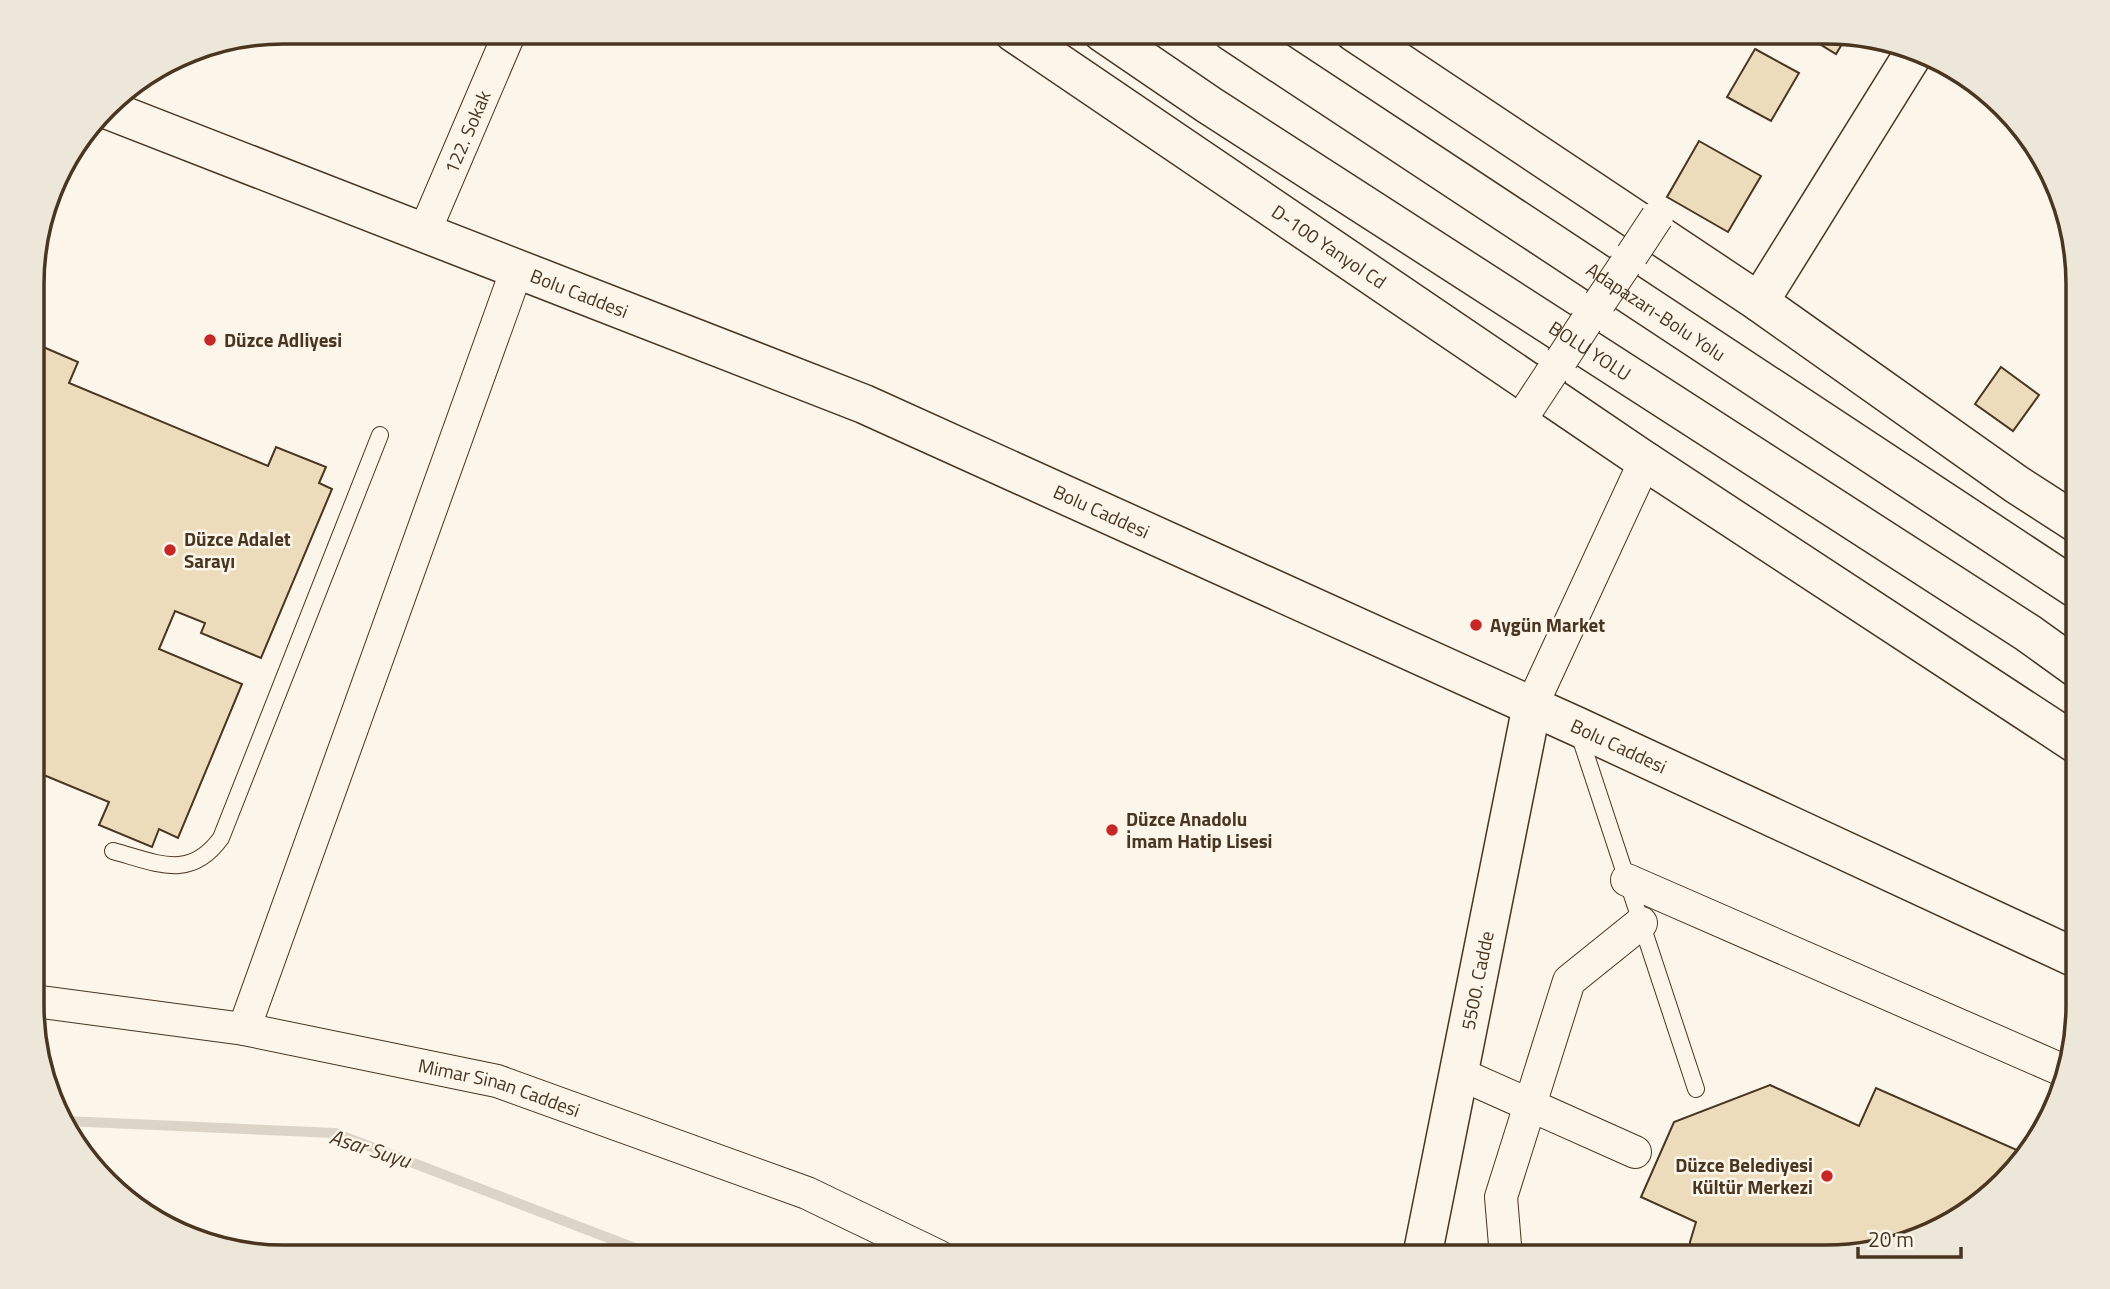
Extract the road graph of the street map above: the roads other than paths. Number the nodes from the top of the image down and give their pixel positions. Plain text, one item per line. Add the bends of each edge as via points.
1 (505, 44) edge
2 (1031, 44) edge
3 (1120, 44) edge
4 (1250, 44) edge
5 (1372, 44) edge
6 (1910, 59) edge
7 (116, 113) edge
8 (1657, 217) dead end
9 (424, 233) junction
10 (517, 269) junction
11 (1759, 302) junction
12 (1529, 407) dead end
13 (380, 435) dead end
14 (1645, 461) junction
15 (2066, 516) edge
16 (2066, 582) edge
17 (2066, 660) edge
18 (1532, 705) junction
19 (1576, 726) junction
20 (2066, 737) edge
21 (113, 851) dead end
22 (1627, 880) junction
23 (1642, 923) junction
24 (2066, 953) edge
25 (44, 1002) edge
26 (244, 1029) junction
27 (2057, 1068) edge
28 (1458, 1073) junction
29 (1696, 1089) dead end
30 (1530, 1105) junction
31 (1635, 1152) dead end
32 (915, 1245) edge
33 (1424, 1245) edge
34 (1505, 1245) edge

1 - 9 street, 122. Sokak
2 - 14 main road, D-100 Yanyol Cd
3 - 17 main road, BOLU YOLU
4 - 16 main road, Adapazarı-Bolu Yolu
5 - 11 main road
6 - 11 main road
7 - 9 main road, Bolu Caddesi
8 - 12 street, bridge
9 - 10 main road, Bolu Caddesi
10 - 18 main road, Bolu Caddesi via 864,404
10 - 26 street
11 - 15 main road
13 - 21 lane via 221,838 201,859 188,865 172,866
14 - 18 street
14 - 20 main road, D-100 Yanyol Cd
18 - 19 main road, Bolu Caddesi
18 - 28 main road, 5500. Cadde
19 - 22 lane
19 - 24 main road, Bolu Caddesi
22 - 23 lane
22 - 27 street
23 - 29 lane
23 - 30 street via 1569,981
25 - 26 street, Mimar Sinan Caddesi
26 - 32 street, Mimar Sinan Caddesi via 497,1081 807,1193
28 - 30 street
28 - 33 main road, 5500. Cadde
30 - 31 street
30 - 34 street via 1501,1197

